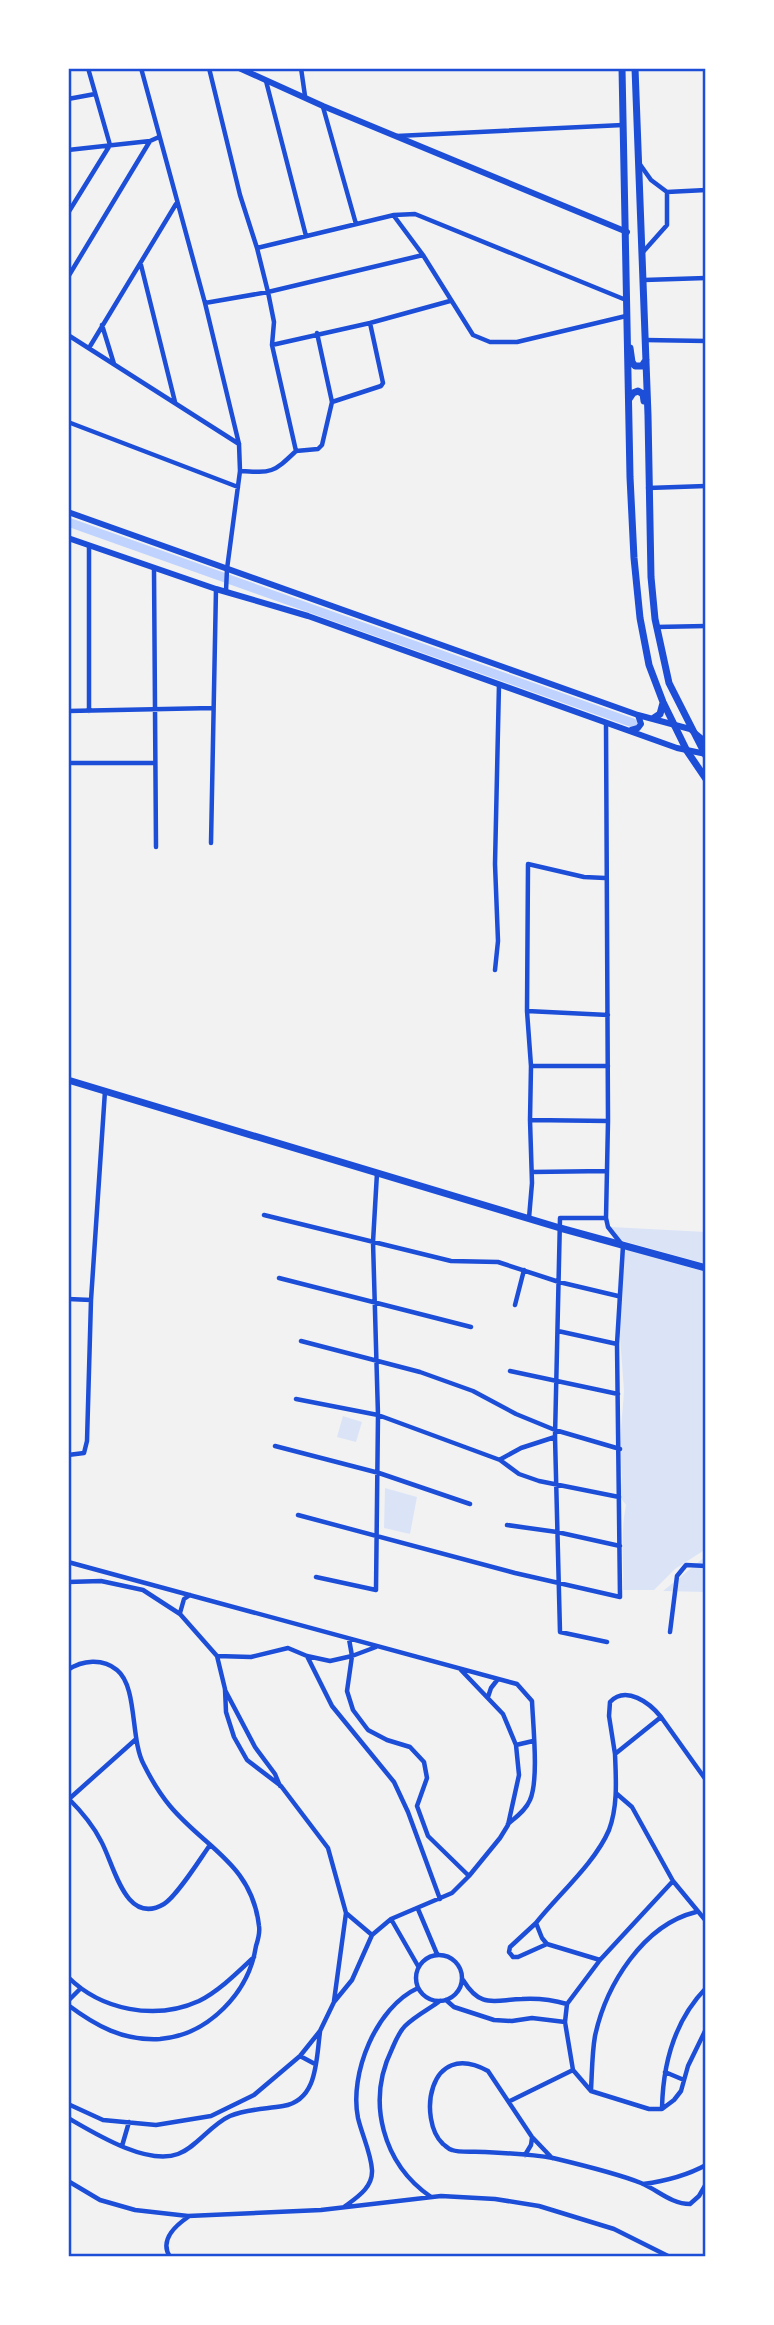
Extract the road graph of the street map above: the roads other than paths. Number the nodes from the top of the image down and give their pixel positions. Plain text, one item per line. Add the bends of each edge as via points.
1 (88, 68) edge
2 (141, 68) edge
3 (209, 68) edge
4 (239, 68) edge
5 (301, 68) edge
6 (622, 68) edge
7 (635, 68) edge
8 (265, 80) junction
9 (95, 94) junction
10 (305, 96) junction
11 (68, 99) edge
12 (323, 106) junction
13 (624, 125) junction
14 (395, 136) junction
15 (159, 137) junction
16 (150, 141) junction
17 (110, 145) junction
18 (68, 150) edge
19 (638, 159) junction
20 (706, 190) edge
21 (667, 192) junction
22 (176, 203) junction
23 (68, 213) edge
24 (394, 215) junction
25 (356, 224) junction
26 (627, 232) junction
27 (306, 236) junction
28 (257, 248) junction
29 (423, 254) junction
30 (640, 254) junction
31 (141, 264) junction
32 (626, 267) junction
33 (68, 277) edge
34 (706, 278) edge
35 (642, 280) junction
36 (268, 292) junction
37 (626, 300) junction
38 (450, 301) junction
39 (205, 303) junction
40 (626, 316) junction
41 (370, 323) junction
42 (102, 324) junction
43 (317, 333) junction
44 (68, 335) edge
45 (645, 340) junction
46 (706, 341) edge
47 (272, 345) junction
48 (89, 348) junction
49 (646, 360) junction
50 (114, 365) junction
51 (332, 402) junction
52 (175, 404) junction
53 (628, 404) junction
54 (649, 415) junction
55 (68, 422) edge
56 (239, 444) junction
57 (296, 451) junction
58 (240, 471) junction
59 (706, 486) edge
60 (238, 487) junction
61 (648, 488) junction
62 (68, 513) edge
63 (68, 538) edge
64 (89, 546) junction
65 (154, 569) junction
66 (226, 570) junction
67 (215, 589) junction
68 (226, 590) junction
69 (656, 626) junction
70 (706, 626) edge
71 (499, 684) junction
72 (663, 702) junction
73 (213, 708) junction
74 (154, 710) junction
75 (68, 711) edge
76 (89, 711) junction
77 (638, 715) junction
78 (654, 718) junction
79 (607, 723) junction
80 (673, 723) junction
81 (690, 729) junction
82 (629, 730) junction
83 (706, 741) edge
84 (687, 751) junction
85 (705, 754) edge
86 (68, 763) edge
87 (155, 763) junction
88 (706, 779) edge
89 (211, 843) dead end
90 (156, 847) dead end
91 (605, 878) junction
92 (495, 970) dead end
93 (527, 1011) junction
94 (608, 1015) junction
95 (531, 1066) junction
96 (608, 1066) junction
97 (68, 1080) edge
98 (105, 1091) junction
99 (530, 1120) junction
100 (608, 1121) junction
101 (607, 1171) junction
102 (532, 1172) junction
103 (377, 1173) junction
104 (264, 1215) dead end
105 (606, 1218) junction
106 (529, 1219) junction
107 (560, 1228) junction
108 (373, 1242) junction
109 (622, 1246) junction
110 (706, 1268) edge
111 (524, 1270) junction
112 (279, 1278) dead end
113 (559, 1282) junction
114 (618, 1296) junction
115 (68, 1299) edge
116 (91, 1300) junction
117 (376, 1301) junction
118 (514, 1306) dead end
119 (471, 1327) dead end
120 (558, 1331) junction
121 (301, 1341) dead end
122 (617, 1345) junction
123 (376, 1360) junction
124 (510, 1371) dead end
125 (556, 1382) junction
126 (618, 1394) junction
127 (296, 1399) dead end
128 (378, 1415) junction
129 (555, 1430) junction
130 (555, 1437) junction
131 (275, 1446) dead end
132 (620, 1449) junction
133 (68, 1455) edge
134 (500, 1460) junction
135 (379, 1473) junction
136 (557, 1486) junction
137 (619, 1497) junction
138 (470, 1504) dead end
139 (298, 1515) dead end
140 (507, 1525) dead end
141 (557, 1532) junction
142 (378, 1535) junction
143 (620, 1546) junction
144 (68, 1562) edge
145 (706, 1566) edge
146 (316, 1577) dead end
147 (68, 1582) edge
148 (558, 1584) junction
149 (190, 1594) junction
150 (180, 1614) junction
151 (670, 1632) dead end
152 (349, 1639) junction
153 (607, 1642) dead end
154 (377, 1646) junction
155 (217, 1656) junction
156 (307, 1656) junction
157 (352, 1656) junction
158 (68, 1670) edge
159 (461, 1670) junction
160 (498, 1679) junction
161 (225, 1689) junction
162 (488, 1697) junction
163 (661, 1717) junction
164 (135, 1740) junction
165 (533, 1741) junction
166 (516, 1745) junction
167 (615, 1754) junction
168 (706, 1780) edge
169 (281, 1786) junction
170 (616, 1794) junction
171 (69, 1799) edge
172 (508, 1825) junction
173 (210, 1845) junction
174 (469, 1875) junction
175 (673, 1881) junction
176 (440, 1899) junction
177 (418, 1909) junction
178 (696, 1912) junction
179 (346, 1913) junction
180 (391, 1920) junction
181 (706, 1921) edge
182 (536, 1923) junction
183 (372, 1935) junction
184 (547, 1944) junction
185 (437, 1954) junction
186 (255, 1957) junction
187 (600, 1959) junction
188 (418, 1966) junction
189 (68, 1977) edge
190 (462, 1979) junction
191 (418, 1988) junction
192 (80, 1989) junction
193 (706, 1989) edge
194 (443, 2000) junction
195 (334, 2002) junction
196 (68, 2003) edge
197 (567, 2004) junction
198 (565, 2022) junction
199 (706, 2029) edge
200 (320, 2031) junction
201 (300, 2056) junction
202 (315, 2064) junction
203 (573, 2070) junction
204 (665, 2072) junction
205 (684, 2080) junction
206 (591, 2091) junction
207 (510, 2101) junction
208 (68, 2104) edge
209 (662, 2109) junction
210 (68, 2118) edge
211 (129, 2122) junction
212 (532, 2137) junction
213 (122, 2146) junction
214 (524, 2155) junction
215 (552, 2158) junction
216 (706, 2165) edge
217 (68, 2181) edge
218 (642, 2184) junction
219 (706, 2184) edge
220 (432, 2197) junction
221 (344, 2207) junction
222 (188, 2216) junction
223 (170, 2257) edge
224 (670, 2257) edge

1 - 9 street
2 - 15 street
3 - 28 street
4 - 8 street
5 - 10 street
6 - 13 main road
7 - 19 main road
8 - 10 street
8 - 27 street
9 - 11 street
9 - 17 street
10 - 12 street
12 - 14 street
12 - 25 street
13 - 14 street
13 - 26 main road
14 - 26 street
15 - 16 street
15 - 22 street
16 - 17 street
16 - 33 street
17 - 18 street
17 - 23 street
19 - 21 street via 645,173
19 - 30 main road
20 - 21 street
21 - 30 street via 667,225
22 - 31 street
22 - 39 street
24 - 25 street
24 - 29 street
24 - 37 street via 415,214
25 - 27 street
26 - 32 main road
27 - 28 street
28 - 36 street
29 - 36 street
29 - 38 street
30 - 35 main road
31 - 42 street
31 - 52 street
32 - 37 main road
32 - 49 main road via 632,362 639,367
34 - 35 street
35 - 45 main road
36 - 39 street
36 - 47 street via 274,322
37 - 40 main road
38 - 40 street via 473,335 490,342 517,342
38 - 41 street
39 - 56 street
40 - 53 main road
41 - 43 street
41 - 51 street via 383,383
42 - 48 street
42 - 50 street
43 - 47 street
43 - 51 street
44 - 48 street
45 - 46 street
45 - 49 main road
47 - 57 street
48 - 50 street
49 - 54 main road
50 - 52 street
51 - 57 street via 322,446
52 - 56 street
53 - 54 main road via 632,393 641,392
53 - 72 main road via 640,618 649,665
54 - 61 main road
55 - 60 street
56 - 58 street
57 - 58 street via 276,470
58 - 60 street
59 - 61 street
60 - 66 street
61 - 69 main road
62 - 66 street
63 - 64 street
64 - 65 street
64 - 76 street
65 - 67 street
65 - 74 street
66 - 68 street
66 - 77 street
67 - 68 street
67 - 73 street
68 - 71 street
69 - 70 street
69 - 81 main road via 669,683
71 - 79 street
71 - 92 street
72 - 78 main road
72 - 80 main road
73 - 74 street
73 - 89 street
74 - 76 street
74 - 87 street
75 - 76 street
77 - 78 street
77 - 82 street via 641,724
78 - 80 street
79 - 82 street
79 - 91 street
80 - 81 street
80 - 84 main road
81 - 83 street
81 - 85 main road
82 - 84 street
84 - 85 street
84 - 88 main road
86 - 87 street
87 - 90 street
91 - 93 street via 528,864
91 - 94 street
93 - 94 street
93 - 95 street
94 - 96 street
95 - 96 street
95 - 99 street
96 - 100 street
97 - 98 main road
98 - 103 main road
98 - 116 street
99 - 100 street
99 - 102 street
100 - 101 street
101 - 102 street
101 - 105 street
102 - 106 street
103 - 106 main road
103 - 108 street
104 - 108 street
105 - 107 street via 559,1217
105 - 109 street
106 - 107 main road
107 - 109 main road
107 - 113 street
108 - 111 street via 451,1261 498,1262
108 - 117 street
109 - 110 main road
109 - 114 street
111 - 113 street
111 - 118 street
112 - 117 street
113 - 114 street
113 - 120 street
114 - 122 street
115 - 116 street
116 - 133 street via 87,1441 84,1453
117 - 119 street
117 - 123 street
120 - 122 street
120 - 125 street
121 - 123 street
122 - 126 street
123 - 128 street
123 - 129 street via 473,1391
124 - 125 street
125 - 126 street
125 - 129 street
126 - 132 street
127 - 128 street
128 - 134 street
128 - 135 street
129 - 130 street
129 - 132 street
130 - 134 street
130 - 136 street
131 - 135 street
132 - 137 street
134 - 136 street via 519,1474
135 - 138 street
135 - 142 street
136 - 137 street
136 - 141 street
137 - 143 street
139 - 142 street
140 - 141 street
141 - 143 street
141 - 148 street
142 - 146 street via 376,1590
142 - 148 street
143 - 148 street via 620,1597
144 - 149 street
145 - 151 street via 686,1565 677,1576
147 - 150 street via 101,1581 143,1590
148 - 153 street via 560,1632
149 - 150 street
149 - 152 street
150 - 155 street
152 - 154 street
152 - 157 street
154 - 157 street
154 - 159 street
155 - 156 street via 251,1657 288,1648
155 - 161 street
156 - 157 street via 330,1661
156 - 176 street via 332,1706 394,1782
157 - 174 street via 347,1691 353,1710 368,1730 410,1746 424,1762 427,1778 417,1806 428,1836
158 - 164 street via 90,1662 117,1669 133,1706
159 - 160 street
159 - 162 street
160 - 162 street
160 - 165 street via 517,1685 532,1701
161 - 169 street
161 - 169 street via 226,1712 247,1760
162 - 166 street via 503,1714
163 - 167 street
163 - 167 street via 640,1699 616,1696 610,1702 609,1716
163 - 168 street
164 - 171 street
164 - 173 street via 143,1764 169,1805
165 - 166 street
165 - 172 street via 531,1799
166 - 172 street via 519,1775
167 - 170 street
169 - 179 street via 328,1848
170 - 175 street via 632,1807
170 - 182 street via 609,1829 595,1853
171 - 173 street via 95,1831 124,1894 138,1907 165,1903
172 - 174 street
173 - 186 street via 241,1874 253,1898 260,1928
174 - 176 street
175 - 178 street
175 - 187 street
176 - 177 street
177 - 180 street
177 - 185 street
178 - 181 street
178 - 206 street via 660,1929 635,1953 615,1983 595,2037
179 - 183 street
179 - 195 street
180 - 183 street
180 - 188 street
182 - 184 street
182 - 184 street via 509,1952 519,1958
183 - 195 street via 352,1980
184 - 187 street
185 - 188 street
185 - 190 street via 453,1959
186 - 192 street via 199,2001 175,2009 118,2008
186 - 196 street via 247,1979 222,2011 162,2039 129,2037 96,2026
187 - 197 street
188 - 191 street
189 - 192 street
190 - 194 street via 455,1994
190 - 197 street via 470,1993 492,2003 523,1999
191 - 194 street via 425,1996
191 - 221 street via 393,2006 363,2057 358,2115 372,2172 365,2191
192 - 196 street
193 - 204 street via 681,2021
194 - 198 street via 494,2020
194 - 220 street via 404,2027 384,2066 380,2088 386,2141 406,2176
195 - 200 street
197 - 198 street
198 - 203 street
199 - 205 street
200 - 201 street
200 - 202 street
201 - 202 street
201 - 211 street via 254,2095 211,2116 156,2125
202 - 213 street via 313,2083 301,2099 230,2116 177,2155 159,2156
203 - 206 street
203 - 207 street
204 - 205 street
204 - 209 street
205 - 209 street via 681,2091
206 - 209 street
207 - 212 street
207 - 214 street via 488,2071 456,2063 444,2068 436,2081 432,2122 440,2142 452,2151
208 - 211 street via 103,2120
210 - 213 street
211 - 213 street
212 - 214 street
212 - 215 street
214 - 215 street
215 - 218 street
216 - 218 street via 668,2180
217 - 222 street via 100,2200 135,2210
218 - 219 street via 681,2204 690,2204
220 - 221 street
220 - 224 street via 539,2206 614,2229
221 - 222 street
222 - 223 street via 167,2238

